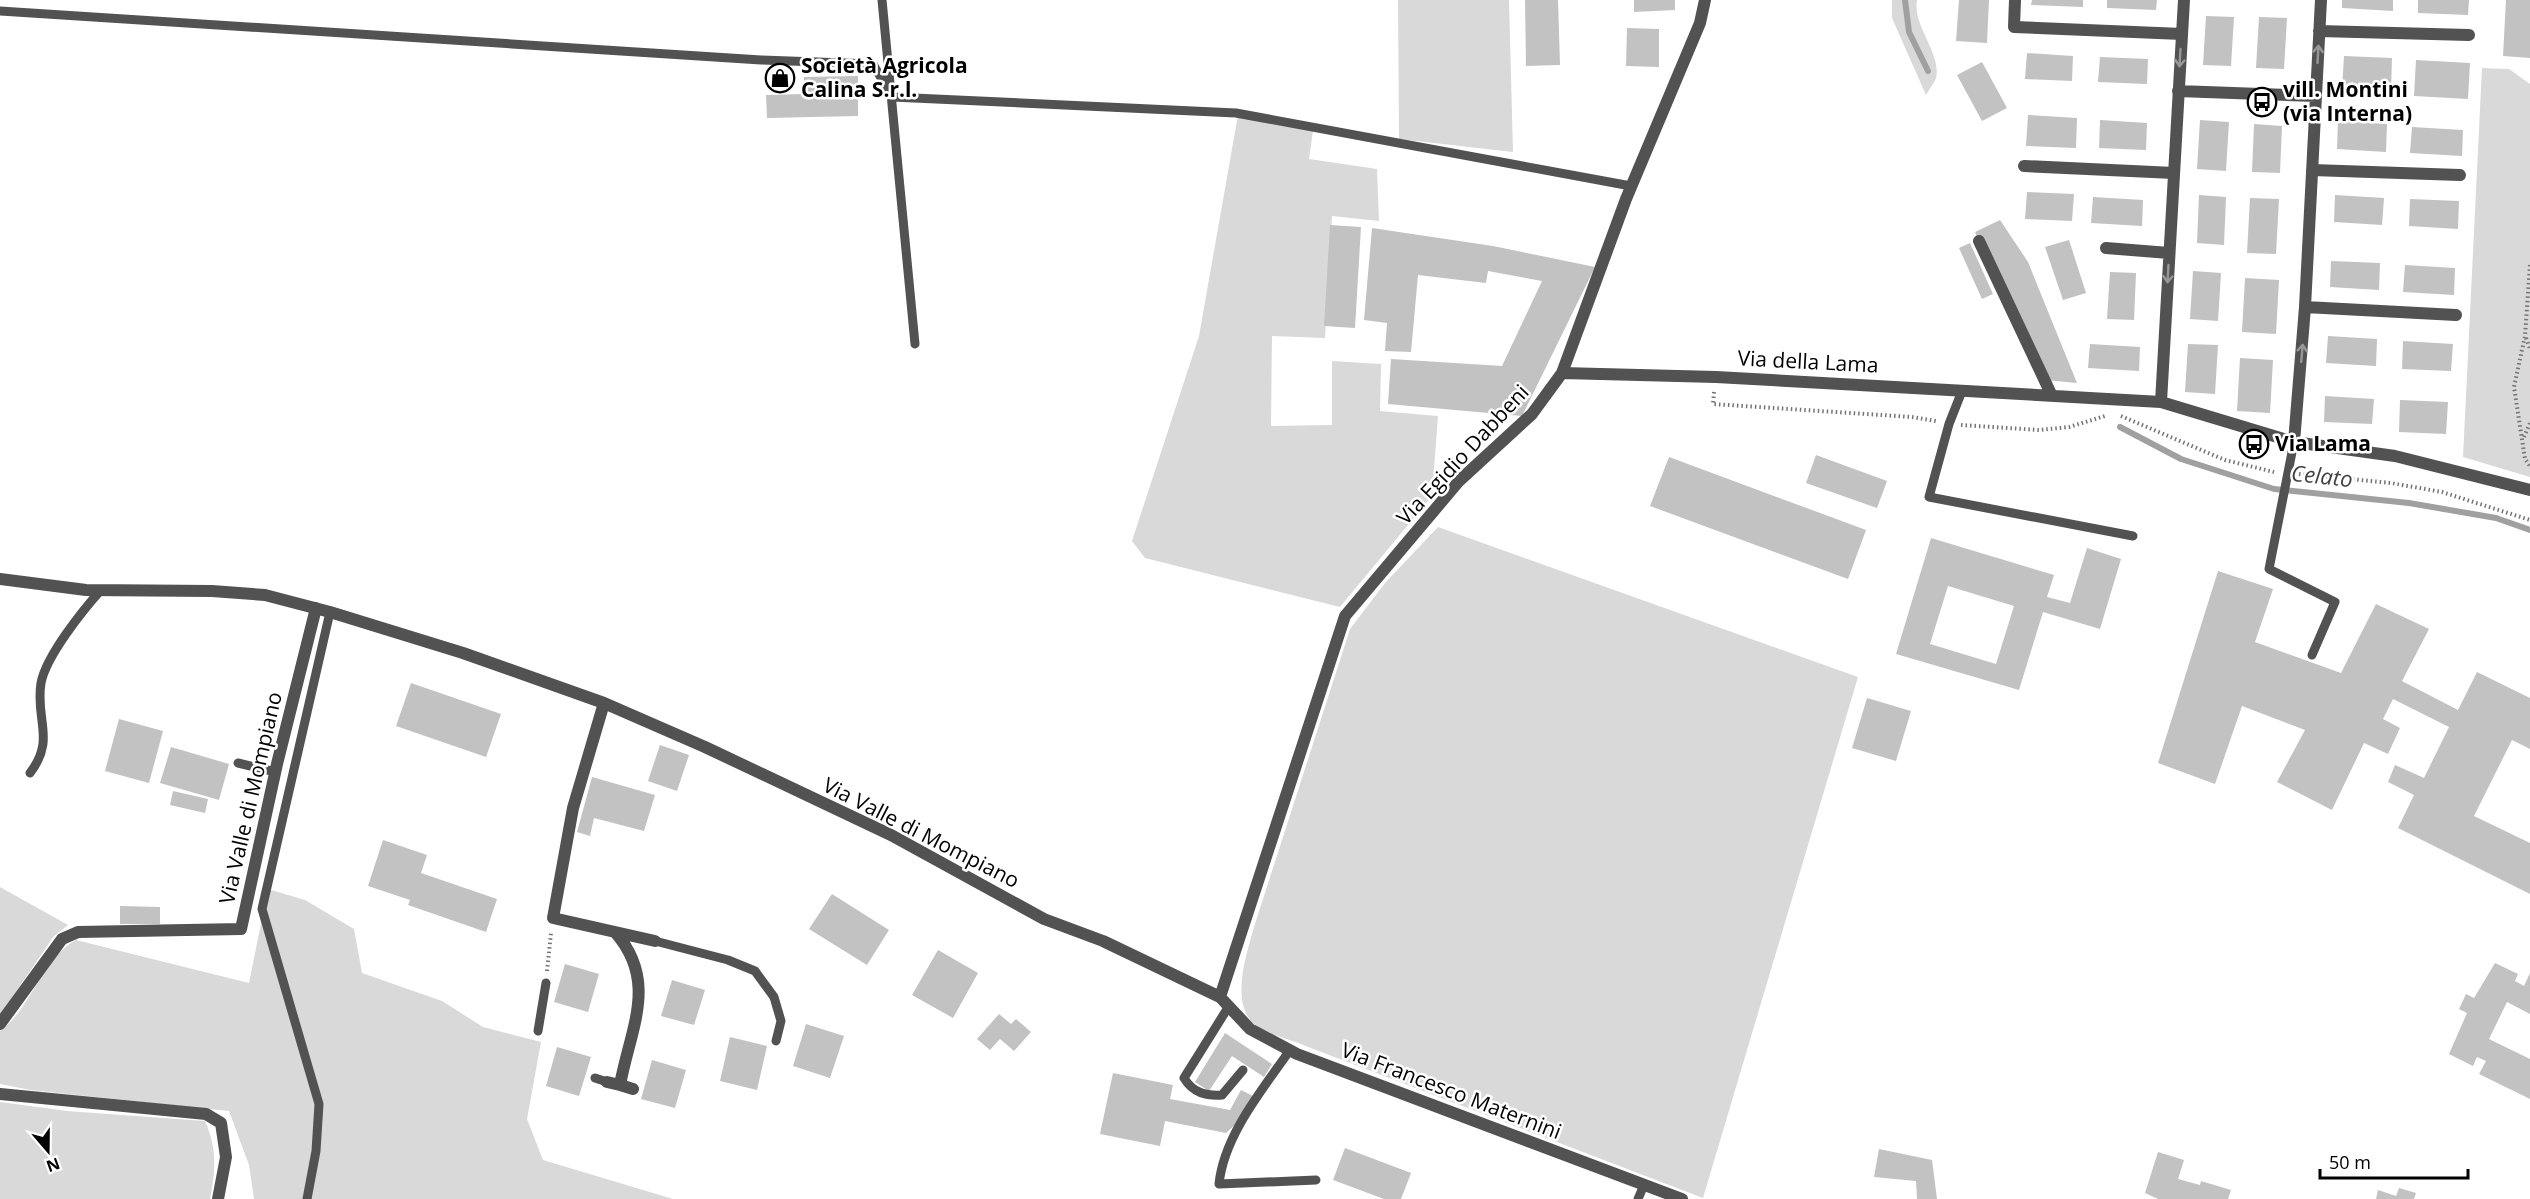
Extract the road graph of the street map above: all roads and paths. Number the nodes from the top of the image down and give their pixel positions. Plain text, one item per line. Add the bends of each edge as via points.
1 (882, 0) edge
2 (1705, 0) edge
3 (2015, 0) edge
4 (2184, 0) edge
5 (2321, 0) edge
6 (0, 11) edge
7 (2319, 31) junction
8 (2182, 34) junction
9 (2469, 35) dead end
10 (2178, 92) junction
11 (2316, 96) junction
12 (892, 97) junction
13 (2024, 166) dead end
14 (2312, 170) junction
15 (2174, 173) junction
16 (2460, 175) dead end
17 (1631, 186) junction
18 (1979, 241) dead end
19 (2106, 248) dead end
20 (2169, 252) junction
21 (2530, 266) edge
22 (2305, 307) junction
23 (2456, 315) dead end
24 (2526, 336) junction
25 (915, 344) dead end
26 (2530, 349) edge
27 (1562, 373) junction
28 (1716, 377) junction
29 (1962, 391) junction
30 (2052, 396) junction
31 (2161, 402) junction
32 (2117, 415) dead end
33 (2107, 416) dead end
34 (2530, 423) edge
35 (1949, 424) junction
36 (2523, 437) junction
37 (2294, 442) junction
38 (2530, 466) edge
39 (2288, 476) junction
40 (2530, 490) edge
41 (2530, 520) edge
42 (2133, 536) dead end
43 (0, 579) edge
44 (101, 590) junction
45 (316, 608) junction
46 (330, 612) junction
47 (2312, 655) dead end
48 (604, 703) junction
49 (238, 763) dead end
50 (276, 772) junction
51 (30, 773) dead end
52 (553, 918) junction
53 (615, 932) junction
54 (655, 940) joint
55 (546, 983) joint
56 (1225, 1001) junction
57 (0, 1024) edge
58 (538, 1031) dead end
59 (776, 1041) dead end
60 (1290, 1050) junction
61 (1243, 1070) dead end
62 (601, 1080) dead end
63 (620, 1085) junction
64 (635, 1089) dead end
65 (0, 1094) edge
66 (1316, 1180) dead end
67 (1644, 1185) junction
68 (218, 1199) edge
69 (307, 1199) edge
70 (1638, 1199) edge
71 (1682, 1199) edge

1 - 12 lane
2 - 17 street, Via Egidio Dabbeni via 1700,23
3 - 8 street via 2014,27
4 - 8 street
5 - 7 street
6 - 12 lane via 873,64
7 - 9 street
11 -> 7 street
8 -> 10 street
10 - 11 street
10 - 15 street
11 - 14 street
12 - 17 lane via 1236,113
12 - 25 lane
13 - 15 street
14 - 16 street
14 - 22 street
15 - 20 street
17 - 27 street, Via Egidio Dabbeni
18 - 30 street
19 - 20 street
20 -> 31 street
21 - 24 path
22 - 23 street
37 -> 22 street
24 - 26 path
24 - 36 path via 2514,387
27 - 28 street, Via della Lama
27 - 56 street, Via Egidio Dabbeni via 1532,414 1459,481 1345,616
28 - 29 street, Via della Lama
28 - 35 path via 1713,404 1912,417
29 - 30 street, Via della Lama
29 - 35 lane
30 - 31 street, Via della Lama
31 - 37 street, Via della Lama
32 - 39 path via 2225,460
33 - 35 path via 2069,427 2039,430
34 - 36 path
35 - 42 lane via 1929,496
36 - 38 path via 2525,459
37 - 39 lane
37 - 40 street, Via della Lama via 2395,456
39 - 41 path via 2391,483 2442,492
39 - 47 lane via 2269,569 2335,602
43 - 44 street, Via Valle di Mompiano
44 - 45 street, Via Valle di Mompiano via 265,595
44 - 51 lane via 76,617 41,682 45,743 41,759
45 - 46 street, Via Valle di Mompiano
45 - 50 street, Via Valle di Mompiano
46 - 48 street, Via Valle di Mompiano via 463,653
46 - 69 lane via 262,909 319,1104
48 - 52 street via 573,808
48 - 56 street, Via Valle di Mompiano via 891,835 1044,919 1103,941
49 - 50 lane
50 - 57 street, Via Valle di Mompiano via 241,929 78,933 62,939
52 - 53 street
52 - 55 path
53 - 54 street
53 - 63 street via 638,969 639,988 637,1015
54 - 59 lane via 754,971 774,997 781,1022
55 - 58 lane
56 - 60 street, Via Francesco Maternini via 1250,1029
56 - 61 lane via 1184,1078 1191,1088 1207,1096 1222,1095
60 - 66 lane via 1236,1131 1220,1170 1219,1184
60 - 67 street, Via Francesco Maternini
62 - 63 street
63 - 64 street
65 - 68 street via 206,1114 220,1123 226,1157
67 - 70 lane
67 - 71 street, Via Francesco Maternini

